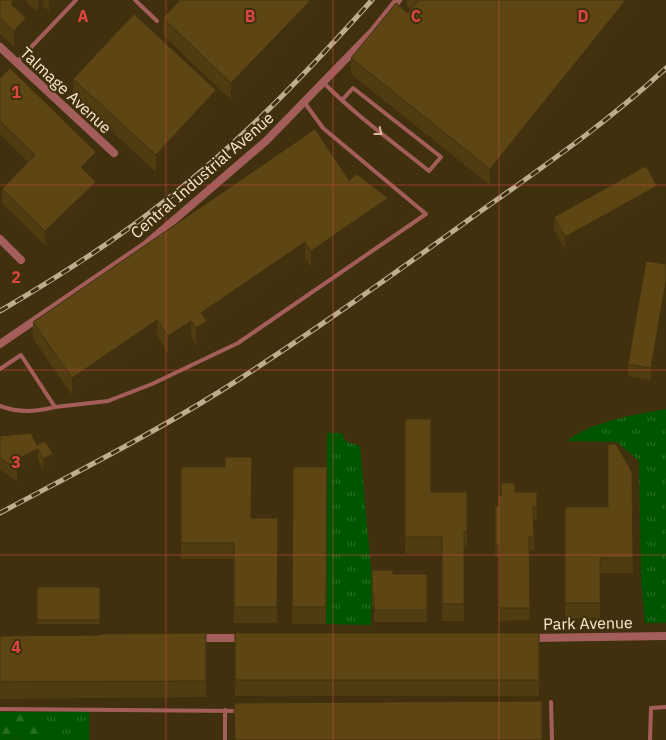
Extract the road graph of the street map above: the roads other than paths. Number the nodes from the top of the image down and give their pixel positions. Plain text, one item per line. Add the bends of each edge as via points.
1 (76, 0) edge
2 (135, 0) edge
3 (398, 0) edge
4 (157, 22) dead end
5 (0, 47) edge
6 (16, 63) junction
7 (323, 82) junction
8 (342, 100) junction
9 (304, 102) junction
10 (114, 153) dead end
11 (0, 239) edge
12 (21, 260) dead end
13 (0, 344) edge
14 (0, 369) edge
15 (0, 406) edge
16 (55, 407) junction
17 (666, 636) edge
18 (186, 638) edge
19 (255, 638) edge
20 (527, 638) edge
21 (551, 702) dead end
22 (666, 706) edge
23 (0, 709) edge
24 (225, 710) junction
25 (242, 710) edge
26 (225, 740) edge
27 (552, 740) edge
28 (650, 740) edge

1 - 6 lane
2 - 4 lane
3 - 7 street, Central Industrial Avenue
5 - 6 street, Talmage Avenue
6 - 10 street, Talmage Avenue
7 - 8 lane
7 - 9 street, Central Industrial Avenue
8 -> 8 lane via 429,171 441,157 353,88
9 - 13 street, Central Industrial Avenue via 266,141 145,245
9 - 16 lane via 323,128 426,214 238,343 108,401
11 - 12 street
14 - 16 lane via 21,355
15 - 16 lane via 26,412
17 - 20 street, Park Avenue
18 - 19 street
21 - 27 lane
22 - 28 lane via 651,708
23 - 24 lane
24 - 25 lane
24 - 26 lane

